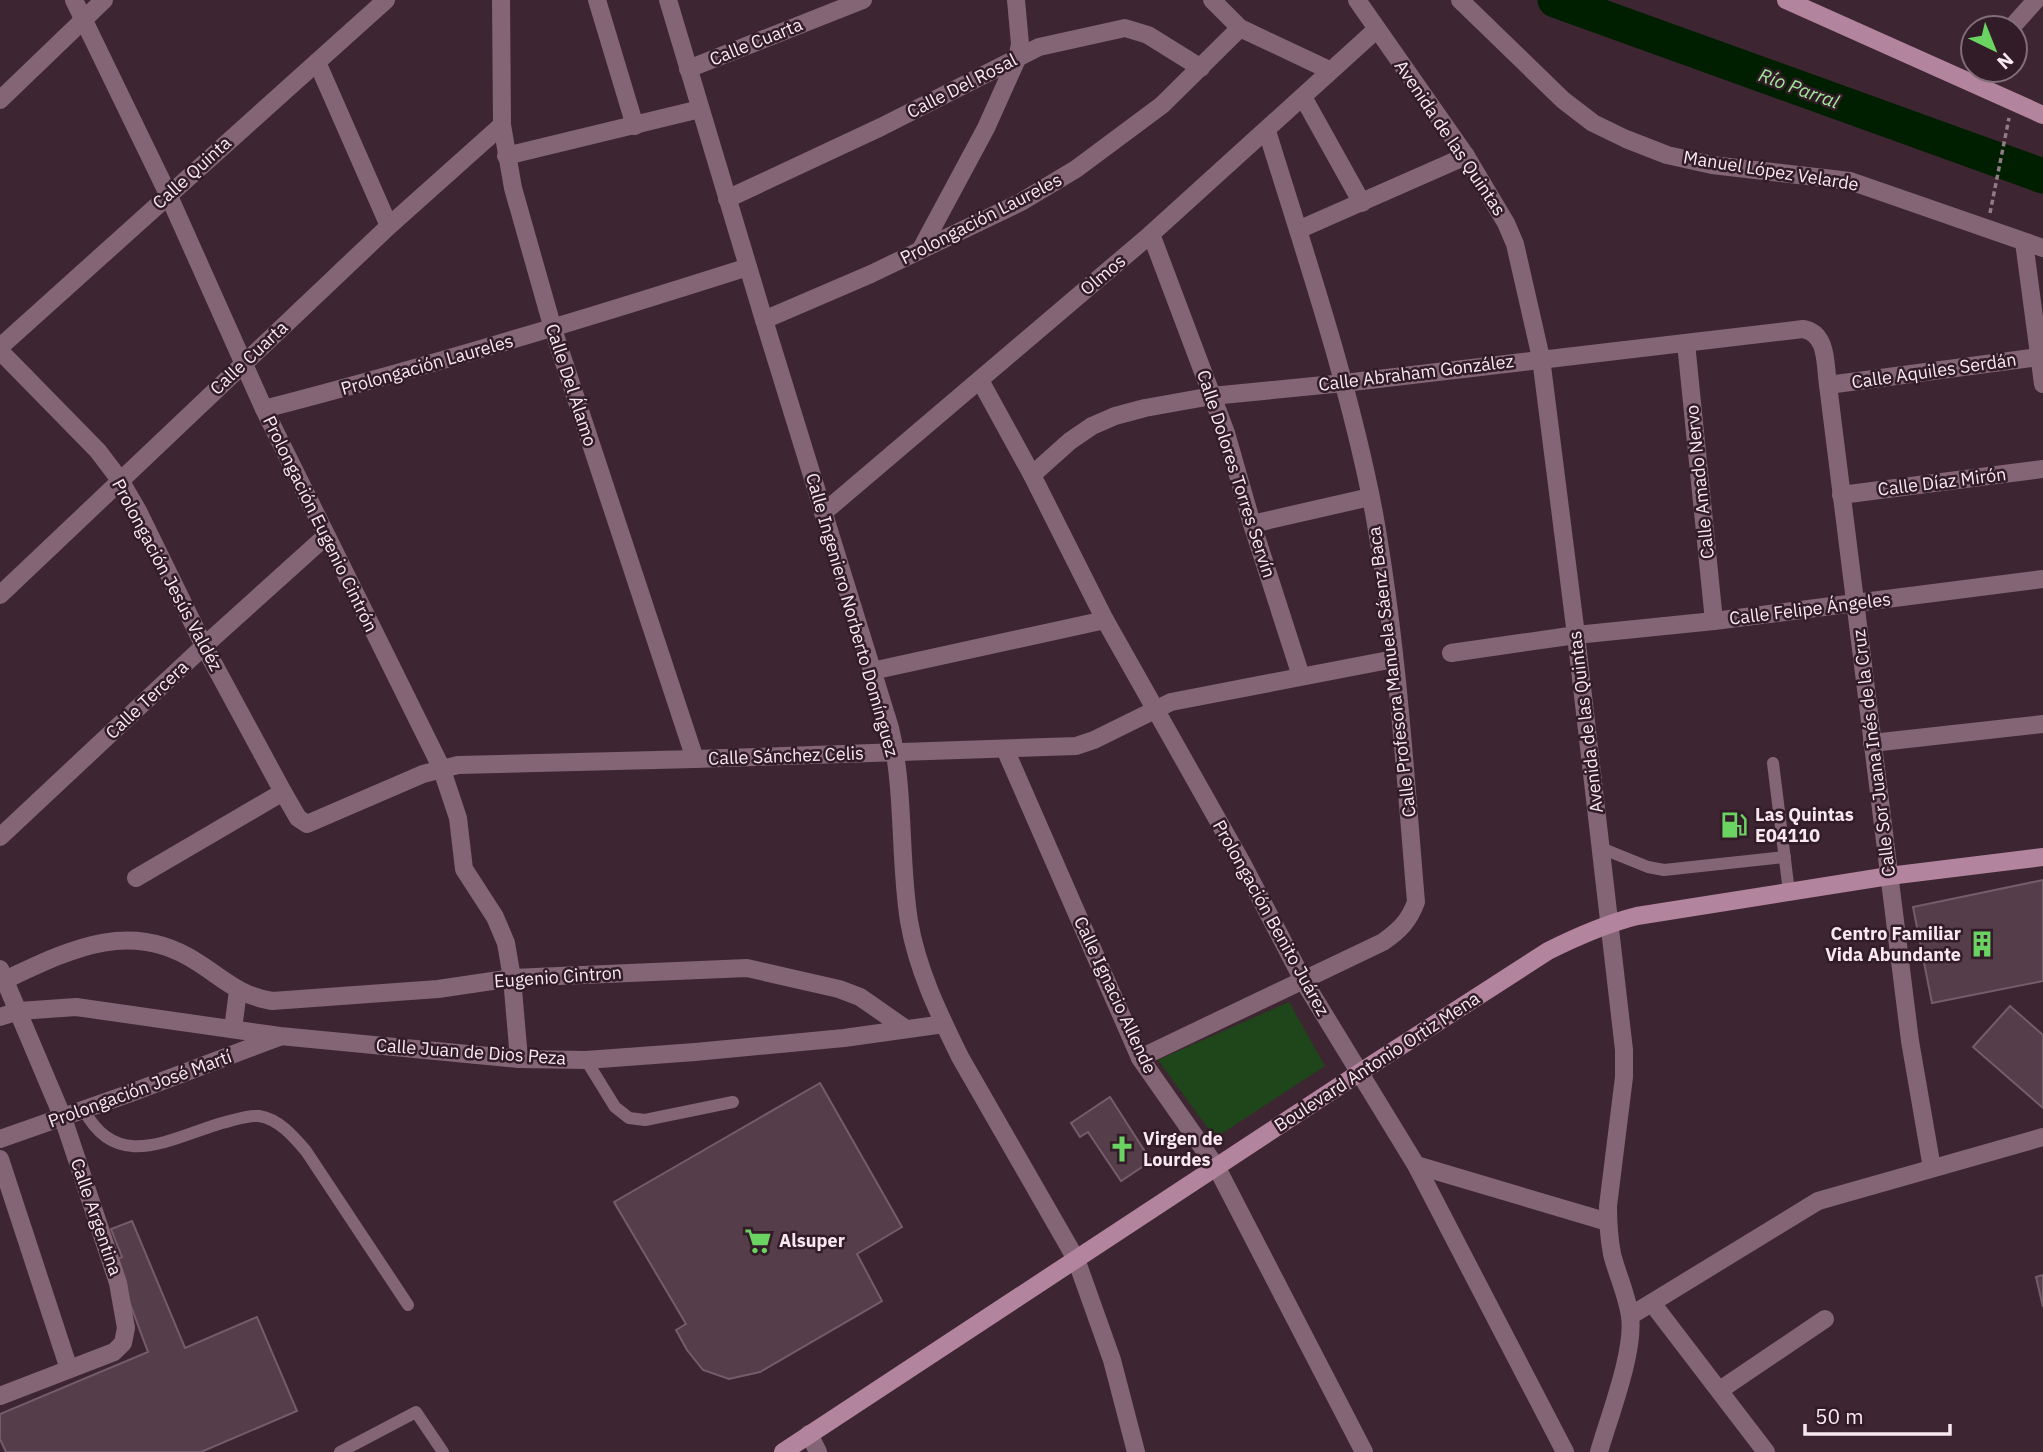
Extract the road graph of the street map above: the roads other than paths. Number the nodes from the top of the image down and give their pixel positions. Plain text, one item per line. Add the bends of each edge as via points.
1 (74, 0) edge
2 (104, 0) edge
3 (386, 0) edge
4 (501, 0) edge
5 (597, 0) edge
6 (668, 0) edge
7 (863, 0) edge
8 (1016, 0) edge
9 (1212, 0) edge
10 (1357, 0) edge
11 (1460, 0) edge
12 (1786, 0) edge
13 (2036, 0) edge
14 (2024, 14) edge
15 (83, 20) junction
16 (1240, 28) junction
17 (1377, 29) junction
18 (1017, 59) junction
19 (317, 62) junction
20 (1202, 68) junction
21 (688, 69) junction
22 (1329, 71) junction
23 (1959, 72) edge
24 (1982, 84) edge
25 (1303, 97) junction
26 (0, 100) edge
27 (700, 109) junction
28 (2043, 115) edge
29 (502, 125) junction
30 (635, 126) junction
31 (1267, 131) junction
32 (506, 156) junction
33 (1466, 156) junction
34 (168, 194) junction
35 (727, 199) junction
36 (1362, 203) junction
37 (389, 226) junction
38 (1298, 230) junction
39 (1152, 234) junction
40 (2024, 242) junction
41 (2043, 248) edge
42 (921, 249) junction
43 (748, 267) junction
44 (764, 320) junction
45 (553, 329) junction
46 (1819, 337) joint
47 (1686, 342) junction
48 (0, 349) edge
49 (2039, 357) junction
50 (1541, 358) junction
51 (243, 363) junction
52 (981, 382) junction
53 (1344, 383) junction
54 (2043, 384) edge
55 (1828, 385) junction
56 (1212, 396) junction
57 (264, 409) junction
58 (2043, 469) edge
59 (1031, 475) junction
60 (120, 480) junction
61 (1841, 495) junction
62 (1370, 496) junction
63 (823, 513) junction
64 (1252, 524) junction
65 (326, 536) junction
66 (2043, 579) edge
67 (0, 595) edge
68 (1857, 603) junction
69 (1105, 620) junction
70 (1714, 621) junction
71 (1576, 635) junction
72 (204, 646) junction
73 (1451, 653) dead end
74 (1394, 659) junction
75 (872, 671) junction
76 (1301, 676) junction
77 (1154, 710) junction
78 (2043, 724) edge
79 (1872, 743) junction
80 (1005, 749) junction
81 (896, 753) junction
82 (695, 760) junction
83 (1773, 763) dead end
84 (441, 767) junction
85 (283, 792) junction
86 (302, 822) joint
87 (0, 837) edge
88 (1601, 848) junction
89 (2043, 857) edge
90 (1784, 858) junction
91 (1889, 876) junction
92 (136, 878) dead end
93 (1789, 892) junction
94 (1609, 923) junction
95 (2, 974) edge
96 (512, 978) junction
97 (1303, 980) junction
98 (238, 991) junction
99 (19, 1011) junction
100 (0, 1017) edge
101 (944, 1024) junction
102 (233, 1029) junction
103 (906, 1029) junction
104 (280, 1036) junction
105 (1140, 1058) junction
106 (519, 1059) junction
107 (586, 1060) junction
108 (1359, 1073) junction
109 (733, 1102) dead end
110 (84, 1111) junction
111 (63, 1118) junction
112 (2043, 1137) edge
113 (0, 1139) edge
114 (0, 1159) edge
115 (1416, 1165) junction
116 (1217, 1168) junction
117 (1932, 1168) junction
118 (1608, 1222) junction
119 (1076, 1259) junction
120 (1652, 1303) junction
121 (408, 1305) dead end
122 (1630, 1316) junction
123 (1825, 1319) dead end
124 (69, 1369) junction
125 (1720, 1390) junction
126 (0, 1396) edge
127 (809, 1434) junction
128 (1763, 1451) edge
129 (340, 1452) edge
130 (443, 1452) edge
131 (783, 1452) edge
132 (818, 1452) edge
133 (1136, 1452) edge
134 (1364, 1452) edge
135 (1565, 1452) edge
136 (1599, 1452) edge

1 - 15 street, Prolongación Eugenio Cintrón
2 - 15 street
3 - 19 street, Calle Quinta
4 - 29 street, Calle Del Álamo
5 - 30 street
6 - 21 street, Calle Ingeniero Norberto Domínguez
7 - 21 street, Calle Cuarta
8 - 18 street
9 - 16 street
10 - 17 street, Avenida de las Quintas
11 - 40 street, Manuel López Velarde via 1563,100 1593,123 1626,139 1712,165 1850,181
12 - 23 main road
13 - 14 street
15 - 26 street
15 - 34 street, Prolongación Eugenio Cintrón
16 - 20 street, Prolongación Laureles
16 - 22 street
17 - 22 street, Olmos
17 - 33 street, Avenida de las Quintas
18 - 20 street, Calle Del Rosal via 1039,47 1125,28 1148,35
18 - 35 street, Calle Del Rosal
18 - 42 street
19 - 34 street, Calle Quinta
19 - 37 street
20 - 42 street, Prolongación Laureles via 1152,114 1076,169 1021,202
21 - 27 street, Calle Ingeniero Norberto Domínguez
22 - 25 street, Olmos
24 - 28 main road
25 - 31 street, Olmos
25 - 36 street
27 - 30 street
27 - 35 street, Calle Ingeniero Norberto Domínguez
29 - 32 street, Calle Del Álamo
29 - 37 street, Calle Cuarta
30 - 32 street
31 - 38 street, Calle Profesora Manuela Sáenz Baca
31 - 39 street, Olmos
32 - 45 street, Calle Del Álamo
33 - 36 street
33 - 50 street, Avenida de las Quintas via 1515,244
34 - 48 street, Calle Quinta
34 - 51 street, Prolongación Eugenio Cintrón
35 - 43 street, Calle Ingeniero Norberto Domínguez
36 - 38 street
37 - 51 street, Calle Cuarta
38 - 53 street, Calle Profesora Manuela Sáenz Baca
39 - 52 street, Olmos
39 - 56 street, Calle Dolores Torres Servín
40 - 41 street, Manuel López Velarde
40 - 49 street
42 - 44 street, Prolongación Laureles
43 - 44 street, Calle Ingeniero Norberto Domínguez
43 - 45 street, Prolongación Laureles
44 - 63 street, Calle Ingeniero Norberto Domínguez
45 - 57 street, Prolongación Laureles
45 - 82 street, Calle Del Álamo
46 - 47 street, Calle Abraham González via 1803,328
46 - 55 street, Calle Sor Juana Inés de la Cruz
47 - 50 street, Calle Abraham González
47 - 70 street, Calle Amado Nervo
48 - 60 street, Prolongación Jesús Valdéz
49 - 54 street
49 - 55 street, Calle Aquiles Serdán
50 - 53 street, Calle Abraham González
50 - 71 street, Avenida de las Quintas
51 - 57 street, Prolongación Eugenio Cintrón
51 - 60 street, Calle Cuarta
52 - 59 street, Prolongación Benito Juárez
52 - 63 street, Olmos
53 - 56 street, Calle Abraham González
53 - 62 street, Calle Profesora Manuela Sáenz Baca
55 - 61 street, Calle Sor Juana Inés de la Cruz
56 - 59 street, Calle Abraham González via 1145,408 1092,426
56 - 64 street, Calle Dolores Torres Servín
57 - 65 street, Prolongación Eugenio Cintrón
58 - 61 street, Calle Díaz Mirón
59 - 69 street, Prolongación Benito Juárez
60 - 67 street, Calle Cuarta
60 - 72 street, Prolongación Jesús Valdéz
61 - 68 street, Calle Sor Juana Inés de la Cruz
62 - 64 street
62 - 74 street, Calle Profesora Manuela Sáenz Baca
63 - 75 street, Calle Ingeniero Norberto Domínguez
64 - 76 street, Calle Dolores Torres Servín
65 - 72 street, Calle Tercera
65 - 84 street, Prolongación Eugenio Cintrón
66 - 68 street, Calle Felipe Ángeles
68 - 70 street, Calle Felipe Ángeles
68 - 79 street, Calle Sor Juana Inés de la Cruz
69 - 75 street
69 - 77 street, Prolongación Benito Juárez
70 - 71 street, Calle Felipe Ángeles
71 - 73 street, Calle Felipe Ángeles
71 - 88 street, Avenida de las Quintas
72 - 85 street, Prolongación Jesús Valdéz
72 - 87 street, Calle Tercera
74 - 76 street, Calle Sánchez Celis
74 - 97 street, Calle Profesora Manuela Sáenz Baca via 1416,902 1401,930 1383,943
75 - 81 street, Calle Ingeniero Norberto Domínguez
76 - 77 street, Calle Sánchez Celis via 1194,696
77 - 80 street, Calle Sánchez Celis via 1076,746
77 - 97 street, Prolongación Benito Juárez
78 - 79 street
79 - 91 street, Calle Sor Juana Inés de la Cruz
80 - 81 street, Calle Sánchez Celis
80 - 105 street, Calle Ignacio Allende
81 - 82 street, Calle Sánchez Celis
81 - 101 street, Calle Ingeniero Norberto Domínguez via 909,920 923,973
82 - 84 street, Calle Sánchez Celis
83 - 90 lane
84 - 86 street, Calle Sánchez Celis via 312,824
84 - 96 street, Prolongación Eugenio Cintrón via 458,818 464,869 502,931
85 - 86 street, Prolongación Jesús Valdéz
85 - 92 street
88 - 90 lane via 1664,870
88 - 94 street, Avenida de las Quintas
89 - 91 main road, Boulevard Antonio Ortiz Mena
90 - 93 lane
91 - 93 main road, Boulevard Antonio Ortiz Mena
91 - 117 street, Calle Sor Juana Inés de la Cruz
93 - 94 main road, Boulevard Antonio Ortiz Mena
94 - 108 main road, Boulevard Antonio Ortiz Mena via 1548,951
94 - 118 street, Avenida de las Quintas via 1623,1026 1624,1077
95 - 98 street, Eugenio Cintron via 99,941 130,939 164,944
95 - 99 street, Calle Argentina
96 - 98 street, Eugenio Cintron via 438,989 272,1001
96 - 103 street, Eugenio Cintron via 747,968 860,997
96 - 106 street, Prolongación Eugenio Cintrón
97 - 105 street
97 - 108 street, Prolongación Benito Juárez
98 - 102 street
99 - 100 street, Calle Juan de Dios Peza
99 - 102 street, Calle Juan de Dios Peza via 86,1008
99 - 111 street, Calle Argentina
101 - 103 street, Calle Juan de Dios Peza
101 - 119 street, Calle Ingeniero Norberto Domínguez
102 - 104 street, Calle Juan de Dios Peza
103 - 107 street, Calle Juan de Dios Peza
104 - 106 street, Calle Juan de Dios Peza
104 - 110 street, Prolongación José Martí
105 - 116 street, Calle Ignacio Allende
106 - 107 street, Calle Juan de Dios Peza
107 - 109 lane via 615,1107 629,1118 646,1121
108 - 115 street, Prolongación Benito Juárez
108 - 116 main road, Boulevard Antonio Ortiz Mena
110 - 111 street, Prolongación José Martí
110 - 121 lane via 110,1141 134,1148 242,1117 260,1116 274,1122 306,1151
111 - 113 street, Prolongación José Martí
111 - 124 street, Calle Argentina via 118,1283 126,1328 118,1350
112 - 117 street
114 - 124 street
115 - 118 street
115 - 135 street, Prolongación Benito Juárez
116 - 119 main road, Boulevard Antonio Ortiz Mena
116 - 134 street, Calle Ignacio Allende
117 - 120 street via 1818,1201
118 - 122 street, Avenida de las Quintas
119 - 127 main road, Boulevard Antonio Ortiz Mena
119 - 133 street, Calle Ingeniero Norberto Domínguez via 1112,1360
120 - 122 street
120 - 125 street
122 - 136 street, Avenida de las Quintas via 1625,1363
123 - 125 street
124 - 126 street, Calle Argentina
125 - 128 street
127 - 131 main road, Boulevard Antonio Ortiz Mena
127 - 132 street
129 - 130 lane via 416,1412

